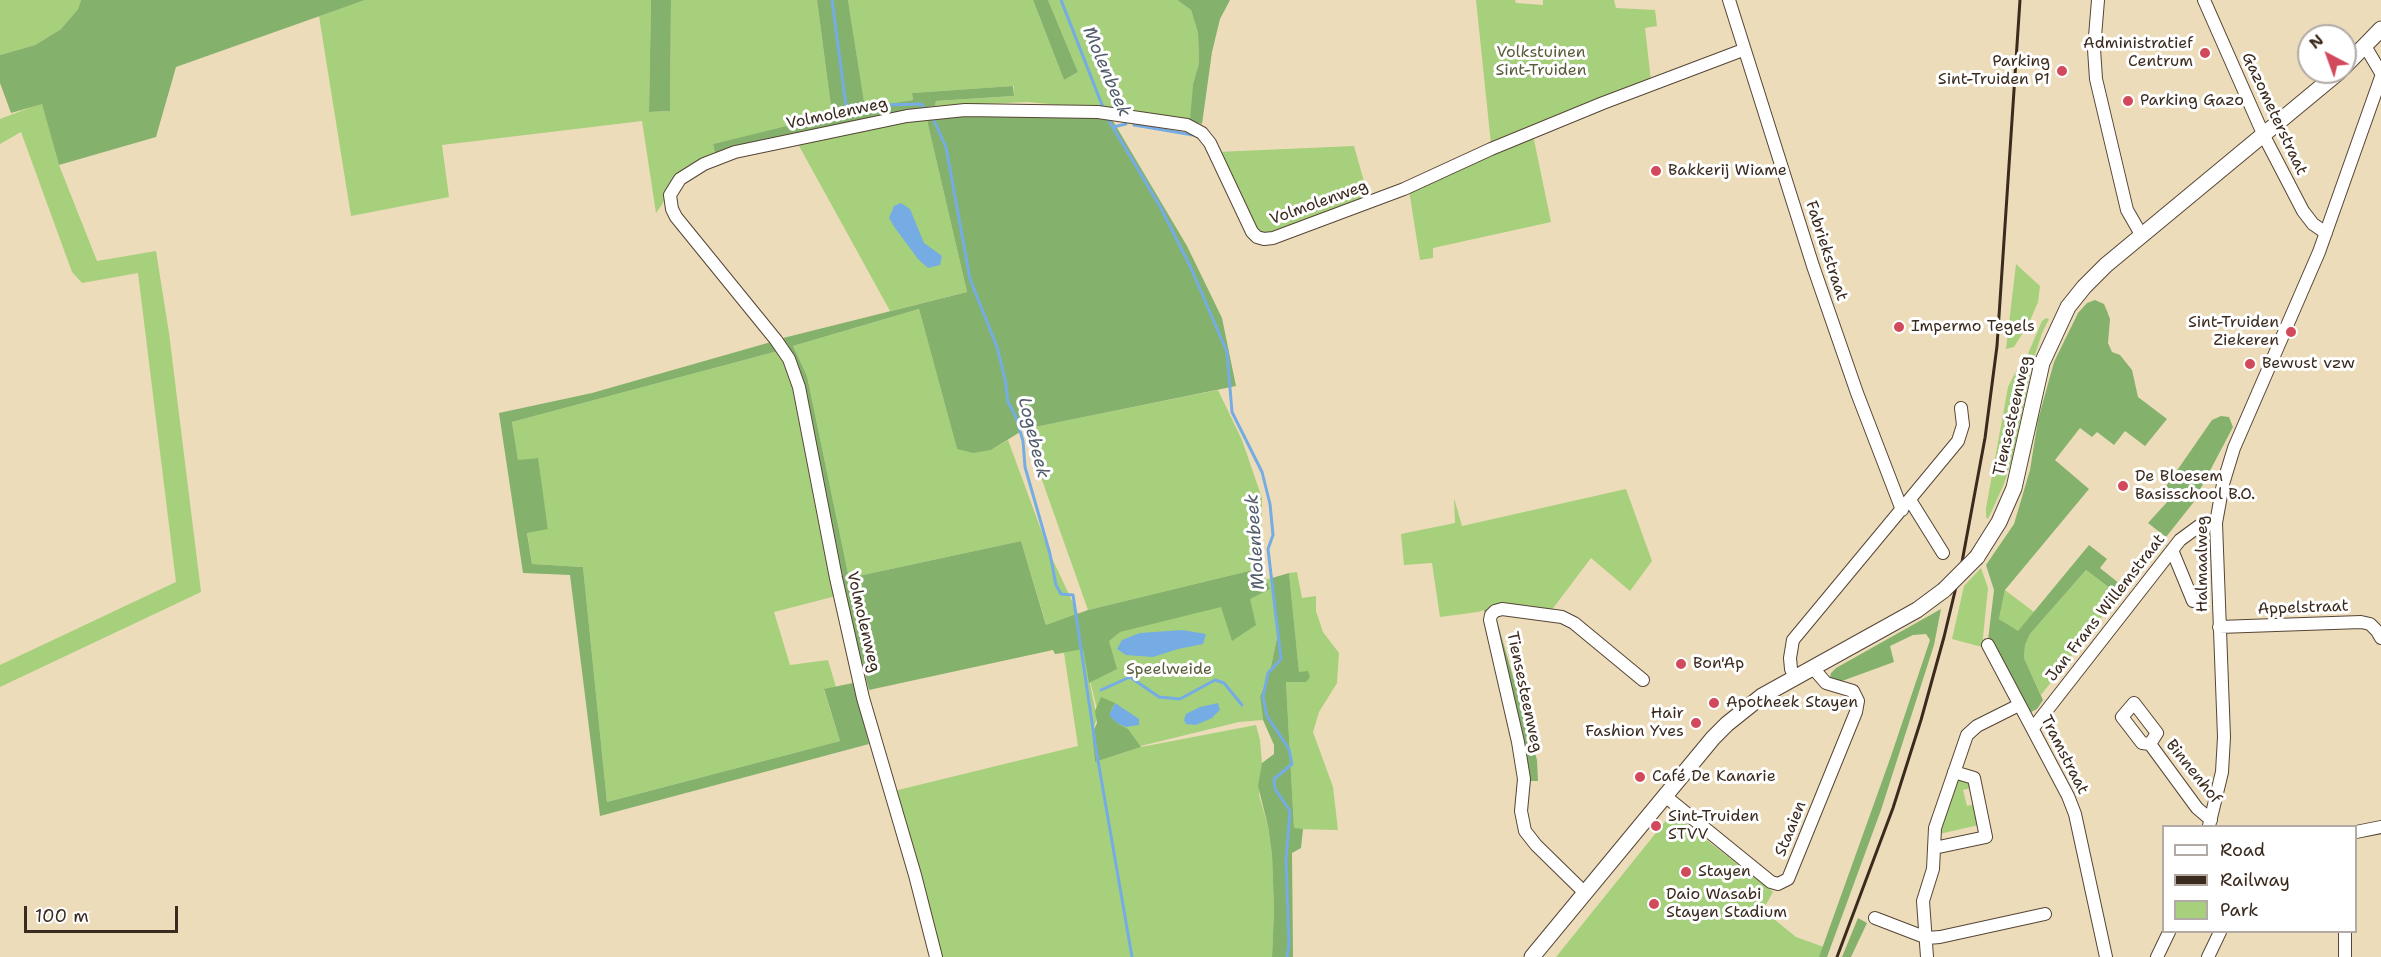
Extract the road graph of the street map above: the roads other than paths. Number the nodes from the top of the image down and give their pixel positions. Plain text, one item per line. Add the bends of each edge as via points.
1 (1729, 0) edge
2 (2098, 0) edge
3 (2204, 0) edge
4 (2380, 34) edge
5 (2365, 46) junction
6 (1743, 50) junction
7 (2357, 54) edge
8 (2381, 75) edge
9 (2325, 84) edge
10 (2264, 136) junction
11 (2326, 233) junction
12 (2142, 236) junction
13 (1961, 408) dead end
14 (1906, 505) junction
15 (2216, 524) junction
16 (2172, 550) junction
17 (1943, 553) dead end
18 (2193, 601) dead end
19 (2219, 627) junction
20 (2381, 638) edge
21 (1988, 645) dead end
22 (1813, 668) junction
23 (1795, 678) junction
24 (1643, 680) dead end
25 (2019, 705) junction
26 (2033, 729) junction
27 (2150, 744) dead end
28 (1954, 772) junction
29 (1665, 796) junction
30 (2210, 823) edge
31 (2381, 826) edge
32 (2357, 832) edge
33 (1934, 848) junction
34 (1585, 893) junction
35 (2045, 914) dead end
36 (1875, 918) dead end
37 (2169, 933) edge
38 (2220, 933) edge
39 (2345, 933) edge
40 (1927, 938) junction
41 (936, 957) edge
42 (1532, 957) edge
43 (1927, 957) edge
44 (2106, 957) edge
45 (2157, 957) edge
46 (2208, 957) edge
47 (2345, 957) edge

1 - 6 street, Fabriekstraat
2 - 12 street via 2096,80 2127,210
3 - 10 street, Gazometerstraat
4 - 5 main road
5 - 7 main road
5 - 8 street, Halmaalweg
6 - 14 street, Fabriekstraat via 1857,393
6 - 41 street, Volmolenweg via 1491,148 1404,189 1264,239 1252,232 1202,133 1187,125 1098,112 965,110 883,120 735,152 680,179 670,195 680,224 776,340 797,381 863,698
8 - 11 street, Halmaalweg
9 - 10 main road, Tiensesteenweg
10 - 11 street, Gazometerstraat via 2304,211
10 - 12 main road, Tiensesteenweg
11 - 15 street, Halmaalweg via 2234,448
12 - 22 main road, Tiensesteenweg, bridge via 2084,287 2063,318 2042,363 2014,488 1989,539 1965,571 1917,610
13 - 14 street via 1963,425 1958,441
14 - 17 street
14 - 23 street via 1793,640 1790,658
15 - 16 street, Jan Frans Willemstraat via 2193,529
15 - 19 street, Halmaalweg
16 - 18 street, Halmaalweg
16 - 26 street, Jan Frans Willemstraat
19 - 20 street, Appelstraat via 2361,622 2370,624
19 - 30 street, Halmaalweg via 2222,772
21 - 25 street, Tramstraat
22 - 23 main road, Tiensesteenweg
22 - 29 street, Staaien via 1826,683 1853,691 1858,701 1788,879 1778,884 1771,882
23 - 29 main road, Tiensesteenweg via 1762,696 1727,724
24 - 34 street, Tiensesteenweg via 1562,617 1502,609 1491,615 1522,770 1521,811 1525,831
25 - 26 street, Tramstraat
25 - 28 street via 1967,735
26 - 44 street, Tramstraat via 2075,814
27 - 30 street, Binnenhof
28 - 33 street via 1935,828
28 - 33 street via 1974,778 1986,837
29 - 34 main road, Tiensesteenweg
31 - 32 street
33 - 40 street via 1933,869 1923,901
34 - 42 main road, Tiensesteenweg
35 - 40 street
36 - 40 street
37 - 45 street
38 - 46 street
39 - 47 street
40 - 43 street

